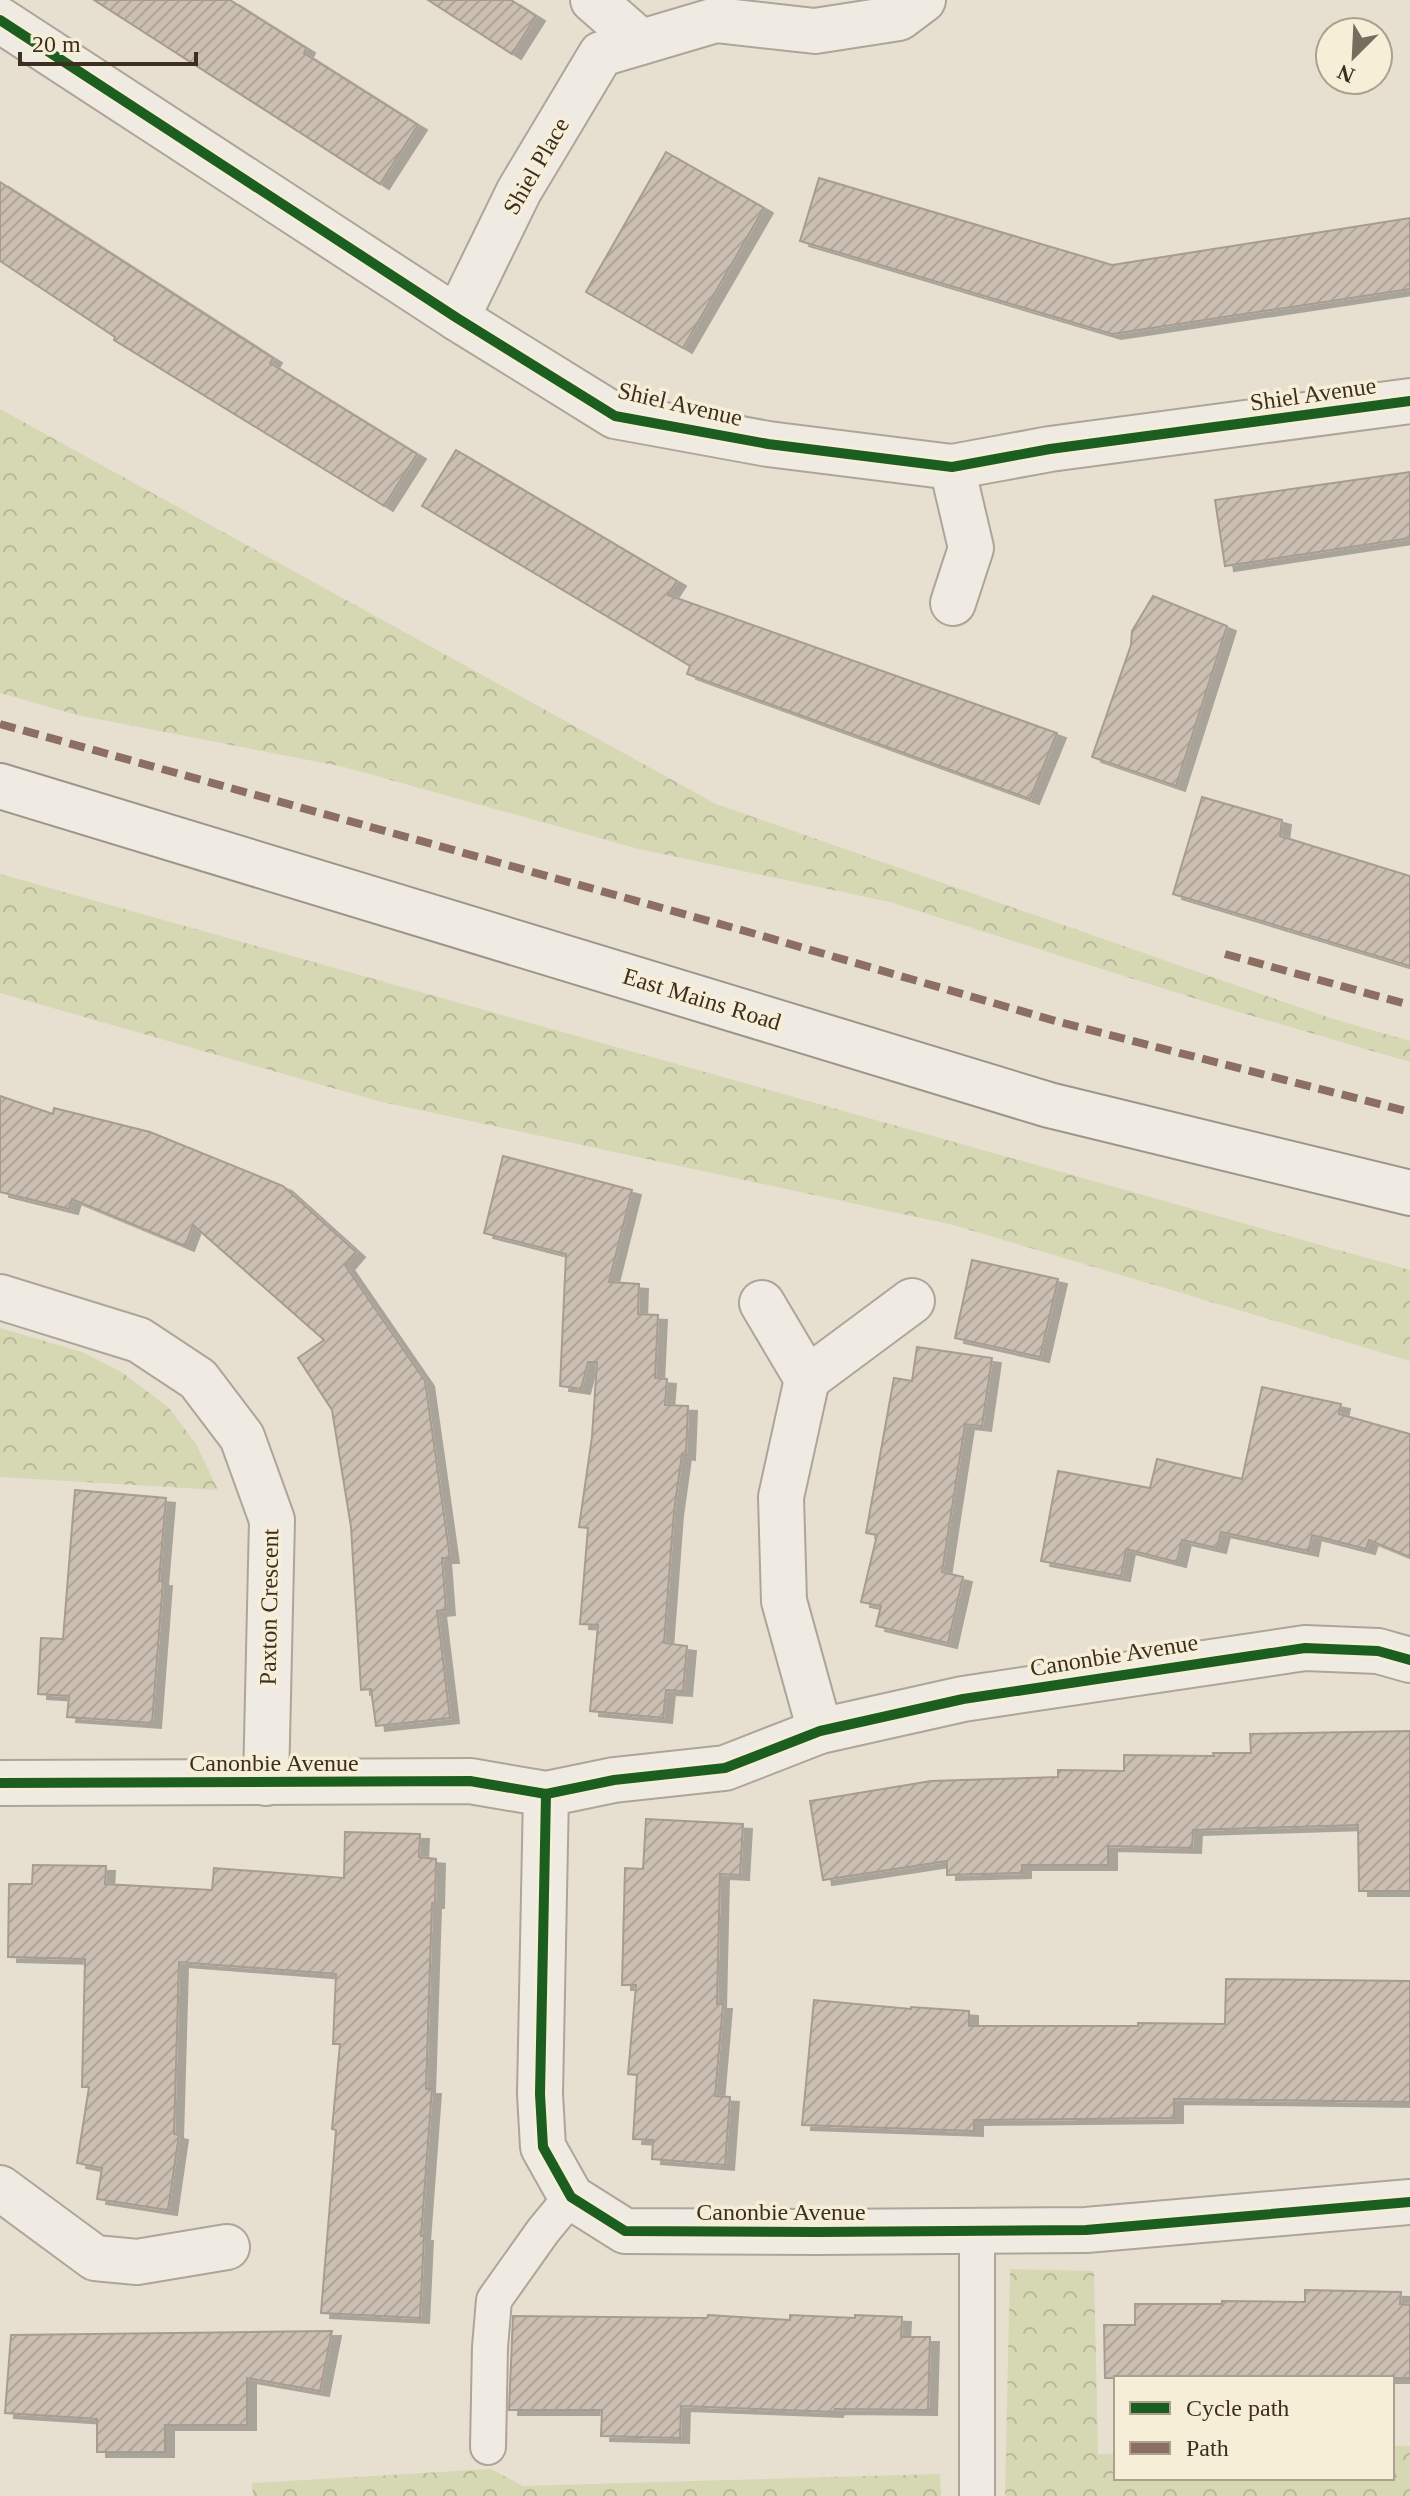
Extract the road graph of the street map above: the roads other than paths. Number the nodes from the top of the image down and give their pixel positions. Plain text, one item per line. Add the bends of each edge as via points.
1 (593, 0) edge
2 (923, 0) edge
3 (0, 20) edge
4 (641, 42) junction
5 (457, 318) junction
6 (1410, 401) edge
7 (952, 467) junction
8 (953, 603) dead end
9 (0, 786) edge
10 (1410, 1193) edge
11 (0, 1297) edge
12 (912, 1301) dead end
13 (762, 1303) dead end
14 (807, 1379) junction
15 (1410, 1660) edge
16 (820, 1731) junction
17 (0, 1783) edge
18 (266, 1783) junction
19 (546, 1794) junction
20 (0, 2188) edge
21 (571, 2197) junction
22 (1410, 2202) edge
23 (977, 2231) junction
24 (227, 2247) dead end
25 (488, 2447) dead end
26 (977, 2496) edge

1 - 4 street
2 - 4 street, Shiel Place via 899,18 815,31 716,20
3 - 5 street, Shiel Avenue
4 - 5 street, Shiel Place via 601,54 519,191
5 - 7 street, Shiel Avenue via 615,416 768,444
6 - 7 street, Shiel Avenue
7 - 8 street via 971,548
9 - 10 street, East Mains Road via 1049,1105
11 - 18 street, Paxton Crescent via 139,1340 198,1379 242,1437 272,1520
12 - 14 street
13 - 14 street
14 - 16 street via 781,1497 784,1601
15 - 16 street, Canonbie Avenue via 1378,1651 1305,1648 963,1699
16 - 19 street, Canonbie Avenue via 725,1768 614,1780
17 - 18 street, Canonbie Avenue
18 - 19 street, Canonbie Avenue via 470,1781
19 - 21 street, Canonbie Avenue via 543,2147
20 - 24 street via 95,2258 137,2262
21 - 23 street, Canonbie Avenue via 625,2231
21 - 25 lane via 494,2300
22 - 23 street, Canonbie Avenue via 1086,2230
23 - 26 lane

